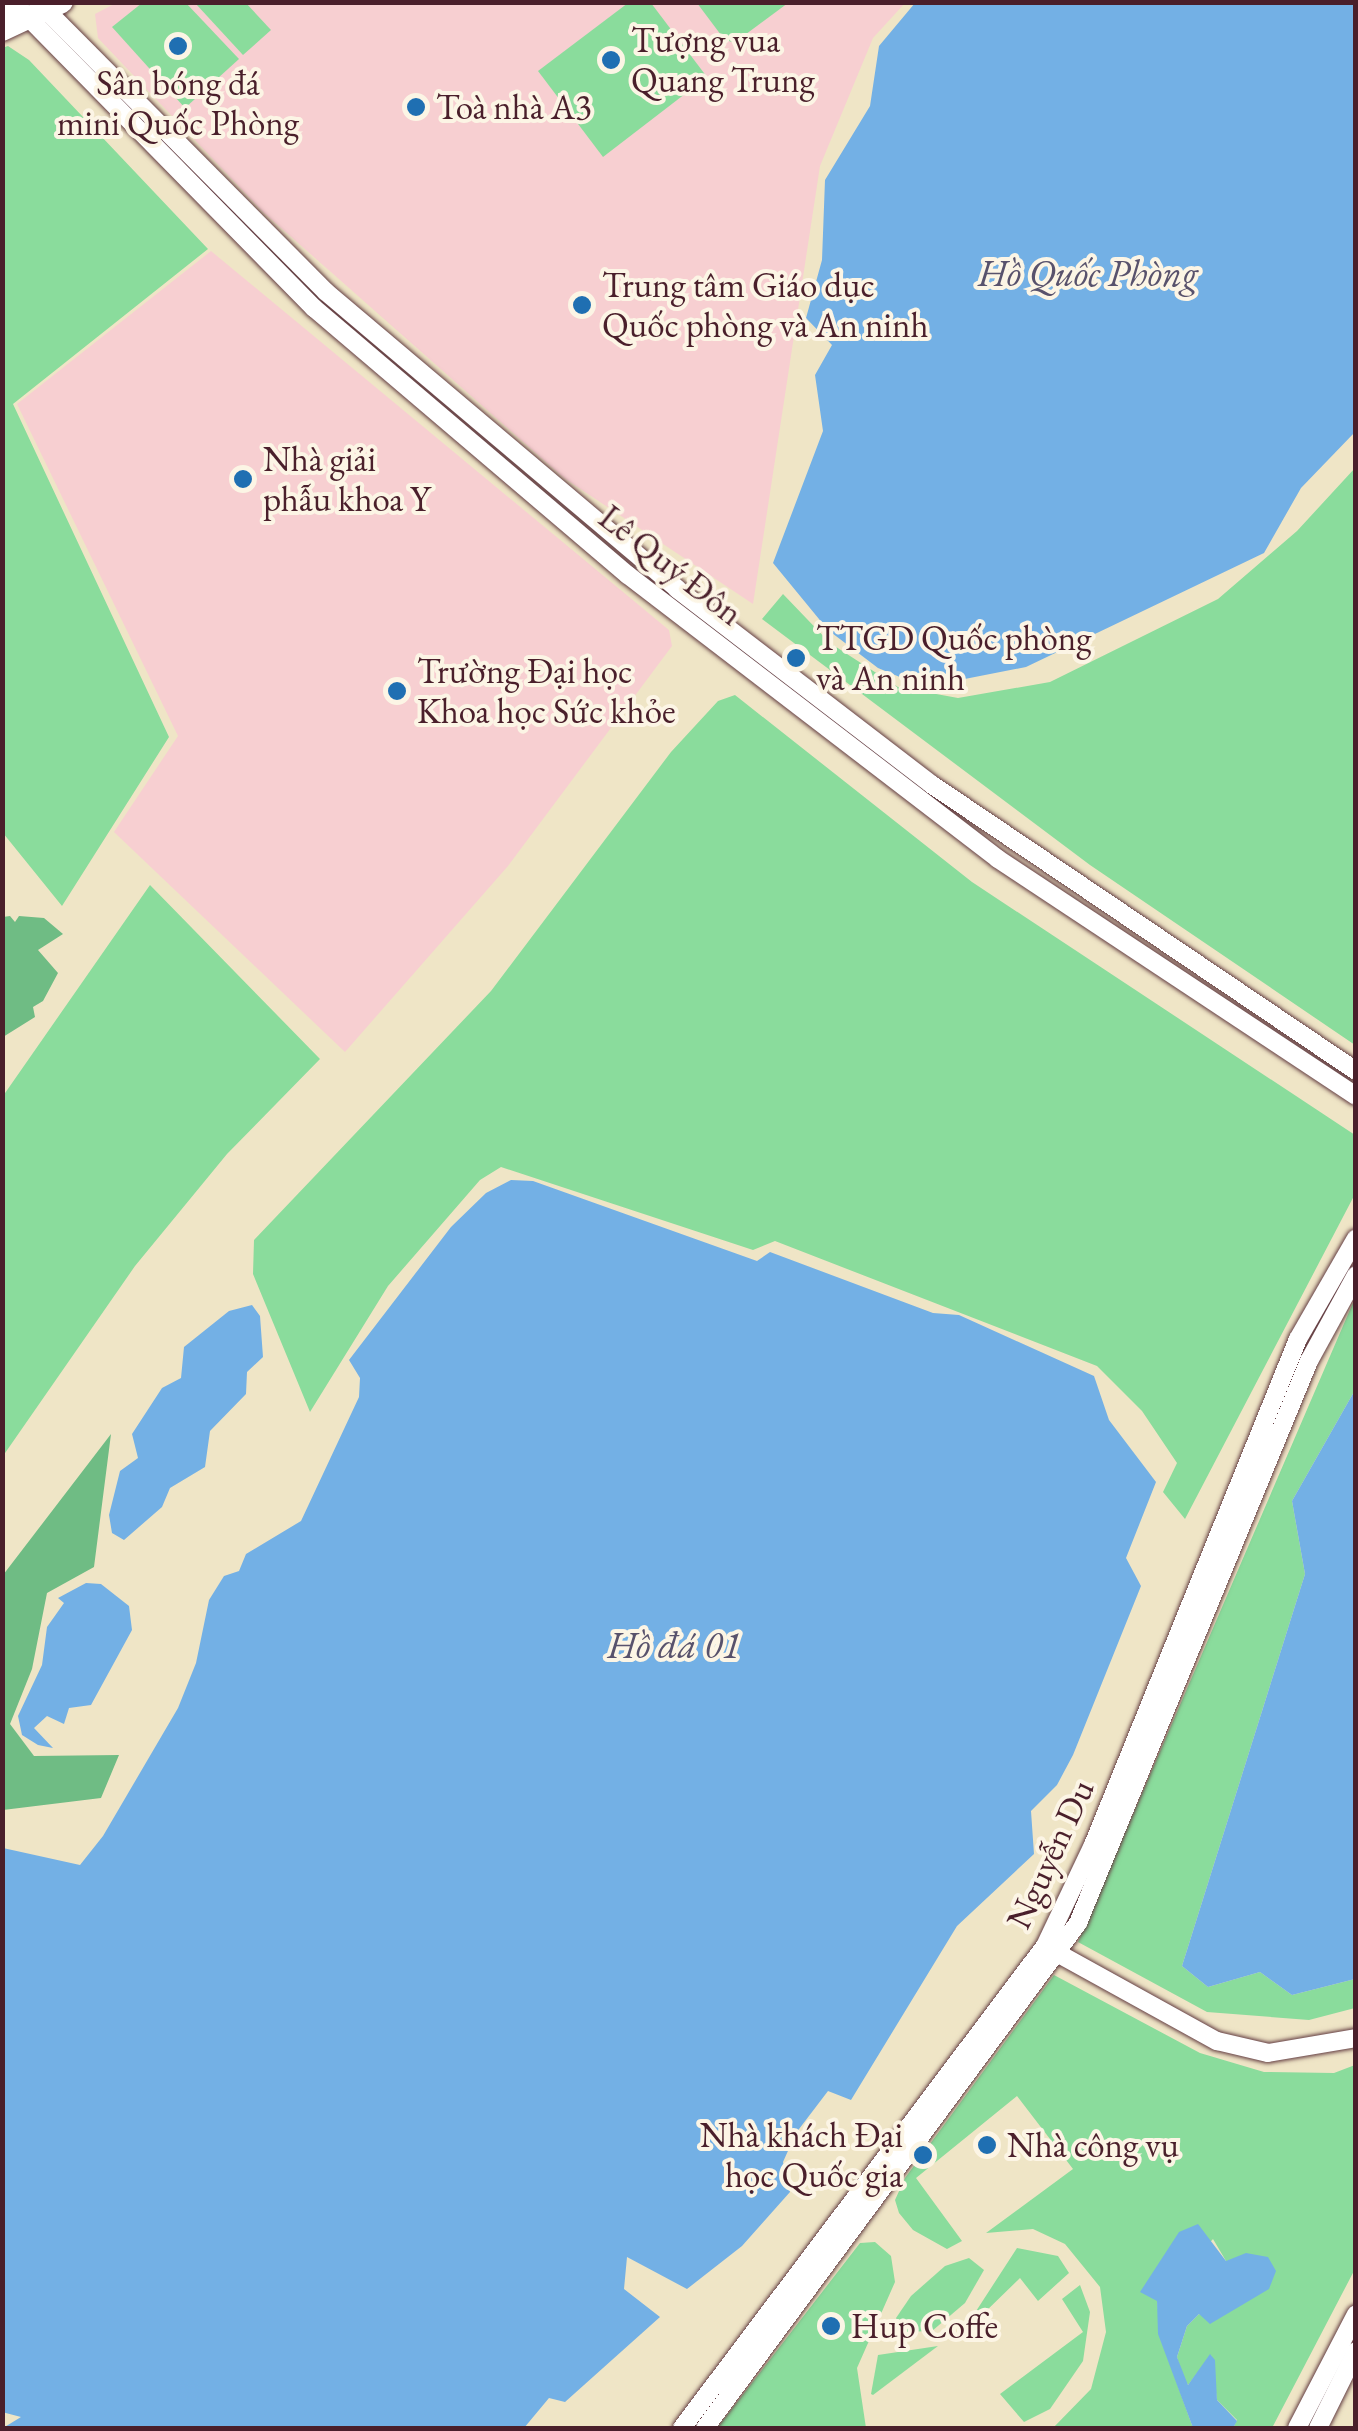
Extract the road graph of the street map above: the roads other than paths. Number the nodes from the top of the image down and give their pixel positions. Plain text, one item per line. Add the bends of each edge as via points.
1 (34, 6) edge
2 (2, 8) edge
3 (2, 30) edge
4 (210, 178) junction
5 (197, 193) junction
6 (326, 292) junction
7 (314, 308) junction
8 (470, 419) junction
9 (458, 435) junction
10 (931, 784) junction
11 (919, 800) junction
12 (1112, 909) junction
13 (1100, 928) junction
14 (1356, 1071) edge
15 (1356, 1096) edge
16 (1356, 1238) edge
17 (1356, 1275) edge
18 (1052, 1950) junction
19 (1356, 2038) edge
20 (1356, 2314) edge
21 (1356, 2351) edge
22 (682, 2428) edge
23 (705, 2428) edge
24 (1297, 2428) edge
25 (1318, 2428) edge

1 - 2 main road
1 - 3 main road
1 - 4 street, Lê Quý Đôn
1 - 5 street, Lê Quý Đôn
4 - 5 street
4 - 6 street, Lê Quý Đôn
5 - 7 street, Lê Quý Đôn
6 - 7 street
6 - 8 street, Lê Quý Đôn
7 - 9 street, Lê Quý Đôn
8 - 9 street
8 - 10 street, Lê Quý Đôn
9 - 11 street, Lê Quý Đôn
10 - 11 street
10 - 12 street, Lê Quý Đôn
11 - 13 street, Lê Quý Đôn
12 - 13 street
12 - 14 street, Lê Quý Đôn
13 - 15 street, Lê Quý Đôn
16 - 18 street, Nguyễn Du via 1298,1339
17 - 18 street, Nguyễn Du via 1305,1370 1089,1898
18 - 19 street via 1217,2041 1268,2054
18 - 22 street, Nguyễn Du
18 - 23 street, Nguyễn Du
20 - 24 street
21 - 25 street

